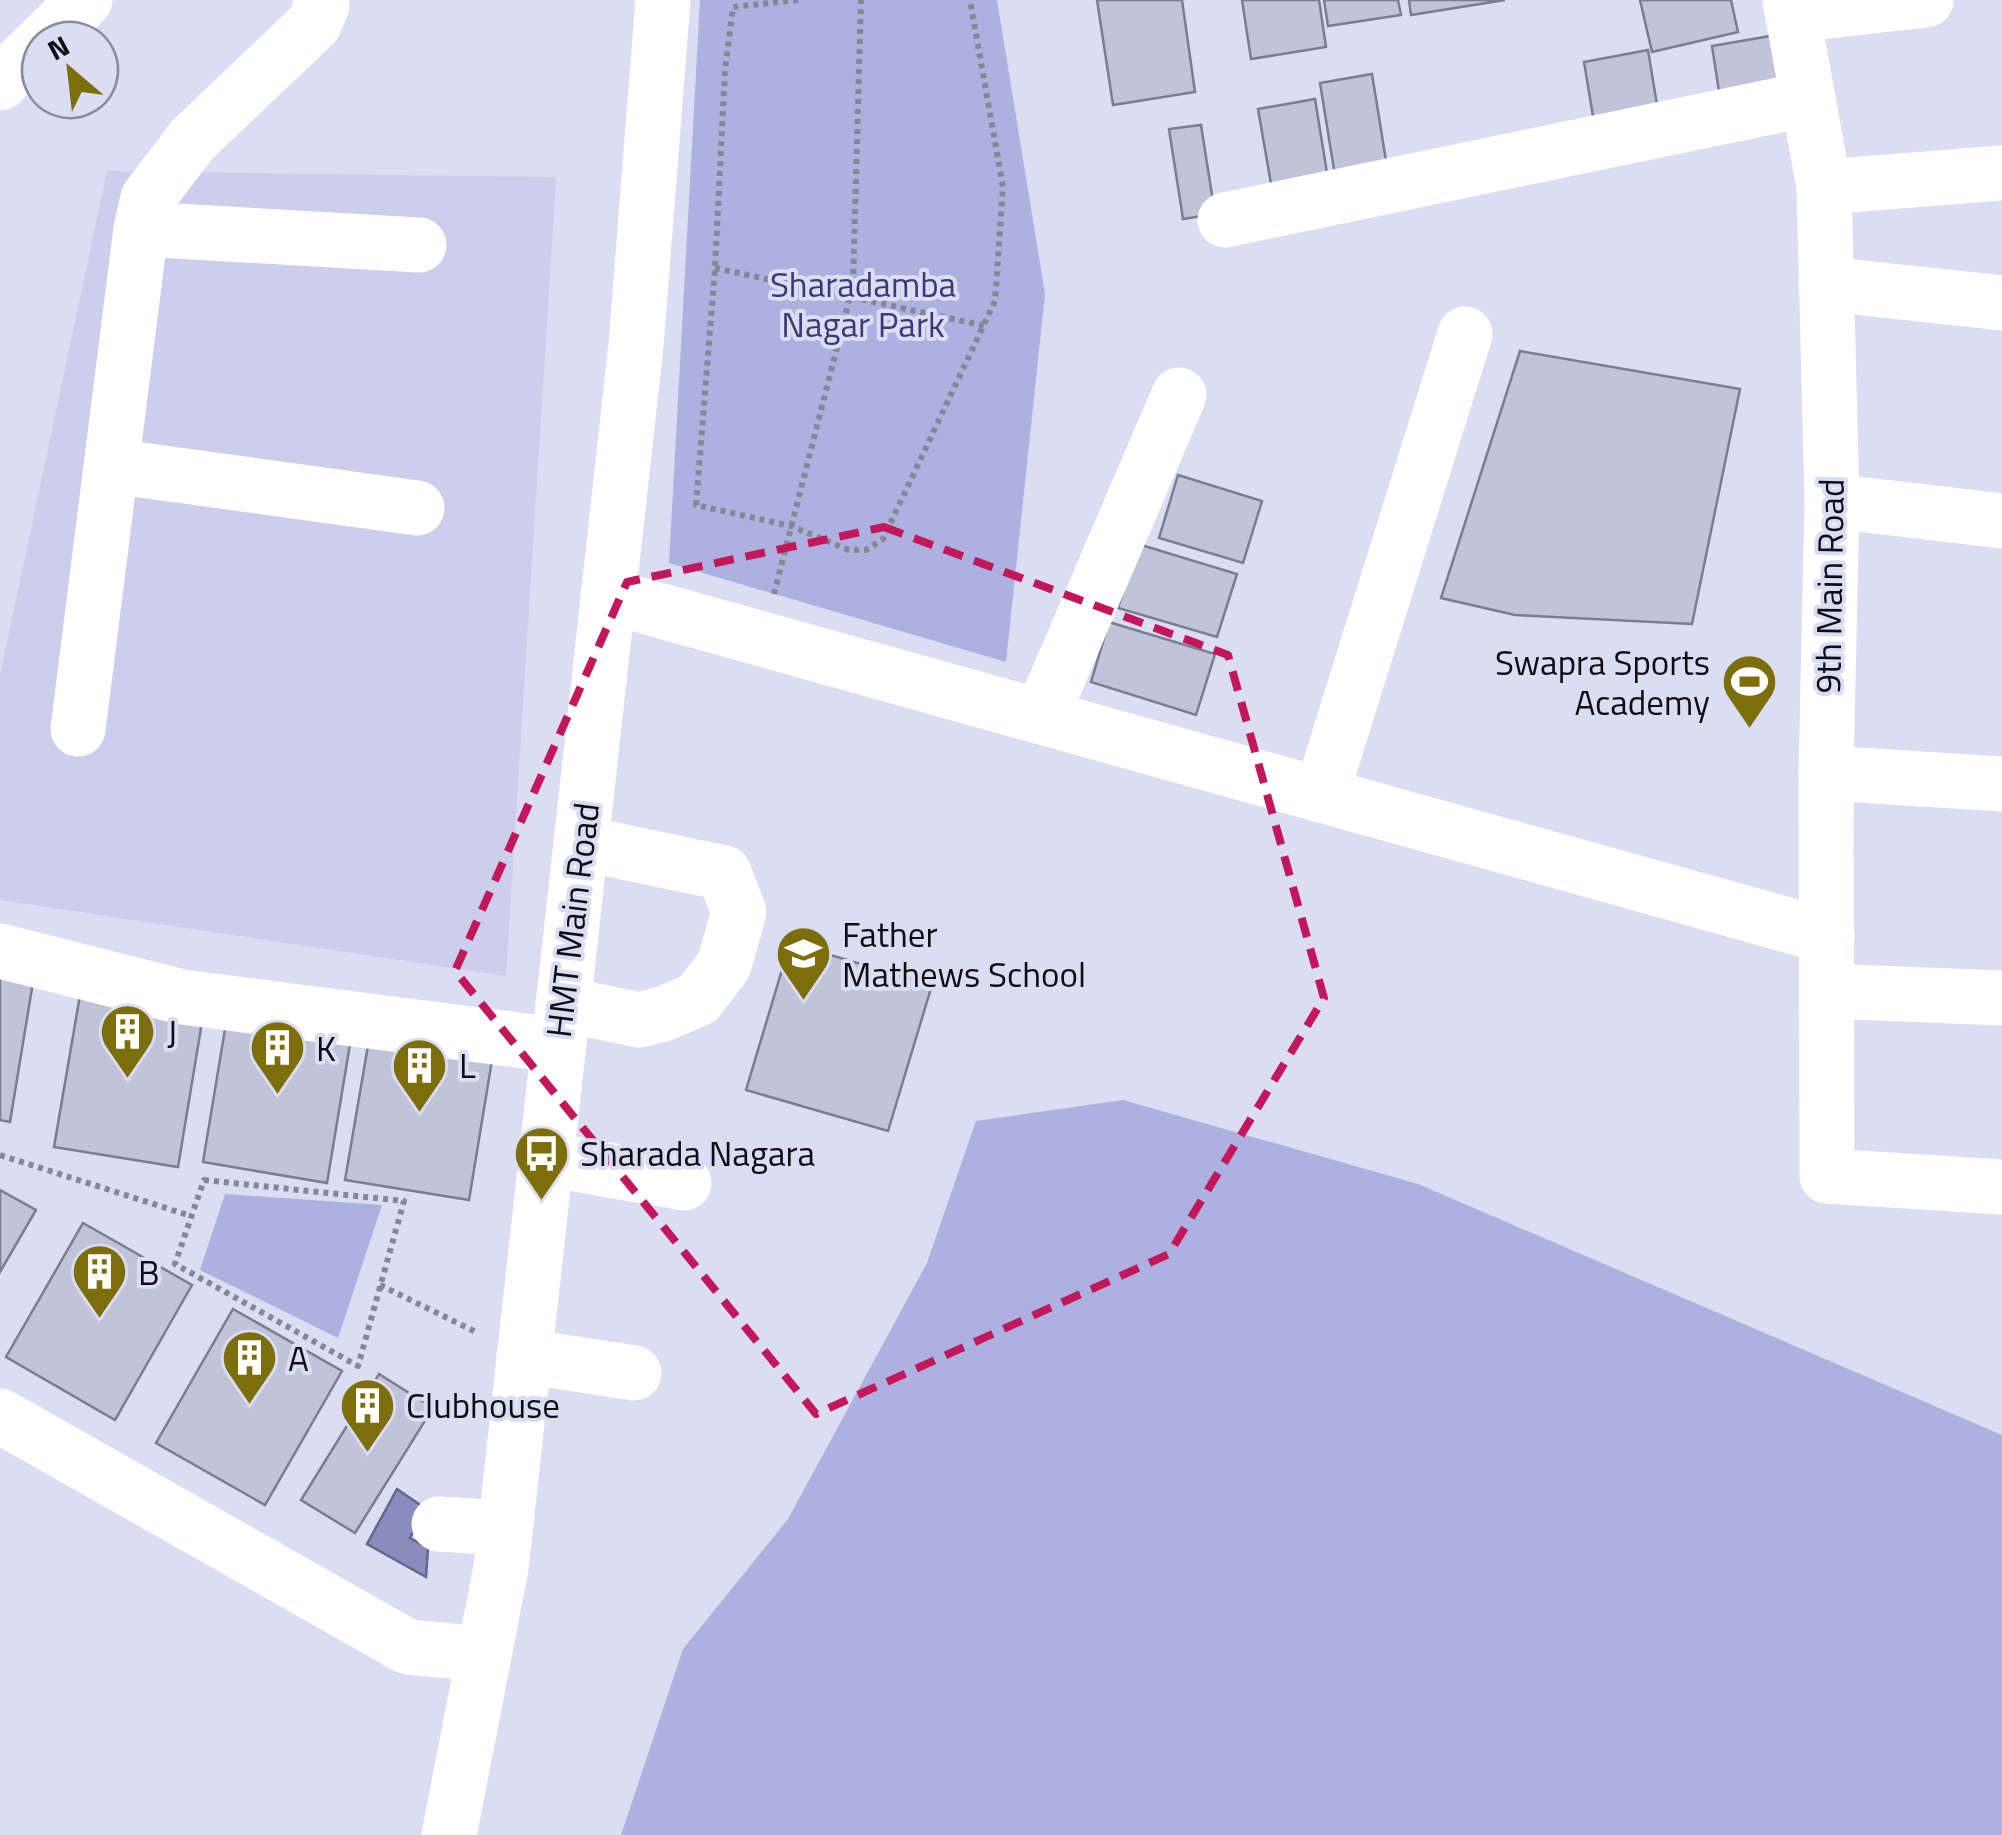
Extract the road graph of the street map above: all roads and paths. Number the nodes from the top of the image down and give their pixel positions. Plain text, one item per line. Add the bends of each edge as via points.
1 (85, 0) edge
2 (320, 0) edge
3 (663, 0) edge
4 (798, 0) edge
5 (861, 0) edge
6 (970, 0) edge
7 (1926, 0) edge
8 (1792, 7) edge
9 (65, 20) edge
10 (20, 63) edge
11 (0, 82) edge
12 (1808, 99) junction
13 (2002, 172) edge
14 (1824, 187) junction
15 (1225, 220) dead end
16 (141, 230) junction
17 (419, 245) dead end
18 (715, 268) junction
19 (1826, 284) junction
20 (850, 298) junction
21 (2002, 303) edge
22 (986, 326) junction
23 (1466, 334) dead end
24 (1179, 395) dead end
25 (112, 466) junction
26 (1832, 501) junction
27 (416, 508) dead end
28 (2002, 520) edge
29 (791, 526) junction
30 (608, 596) junction
31 (762, 638) junction
32 (1041, 716) junction
33 (78, 729) dead end
34 (1826, 772) junction
35 (2002, 784) edge
36 (1321, 795) junction
37 (580, 843) junction
38 (1827, 936) junction
39 (0, 950) edge
40 (1826, 991) junction
41 (2002, 998) edge
42 (560, 1025) junction
43 (0, 1156) edge
44 (546, 1159) junction
45 (684, 1184) dead end
46 (2002, 1187) edge
47 (190, 1216) junction
48 (380, 1285) junction
49 (524, 1356) junction
50 (634, 1373) dead end
51 (0, 1416) edge
52 (439, 1524) dead end
53 (504, 1528) junction
54 (484, 1654) junction
55 (450, 1835) edge

1 - 9 street
2 - 16 street via 314,24 192,140 148,198
3 - 30 street, HMT Main Road
4 - 18 path via 733,7
5 - 20 path
6 - 22 path via 1004,187 995,301
7 - 8 street
8 - 12 street, 9th Main Road
10 - 11 street
12 - 14 street, 9th Main Road
12 - 15 street
13 - 14 street
14 - 19 street, 9th Main Road
16 - 17 street
16 - 25 street
18 - 20 path
18 - 29 path via 696,504
19 - 21 street
19 - 26 street, 9th Main Road
20 - 22 path
20 - 29 path
22 - 29 path via 883,539 866,550 850,550
23 - 36 street
24 - 32 street
25 - 27 street
25 - 33 street
26 - 28 street
26 - 34 street, 9th Main Road
29 - 31 path
30 - 31 street
30 - 37 street, HMT Main Road
31 - 32 street
32 - 36 street
34 - 35 street
34 - 38 street, 9th Main Road
36 - 38 street
37 - 42 street, HMT Main Road
37 - 42 street via 724,873 739,912 724,965 698,999 639,1020
38 - 40 street, 9th Main Road
39 - 42 street via 182,998
40 - 41 street
40 - 46 street, 9th Main Road via 1827,1176
42 - 44 street, HMT Main Road
43 - 47 path
44 - 45 street
44 - 49 street, HMT Main Road
47 - 48 path via 204,1180 404,1201
47 - 48 path via 175,1264 358,1366
48 - 49 path
49 - 50 street
49 - 53 street, HMT Main Road
51 - 54 street via 408,1647
52 - 53 street
53 - 54 street, HMT Main Road
54 - 55 street, HMT Main Road

